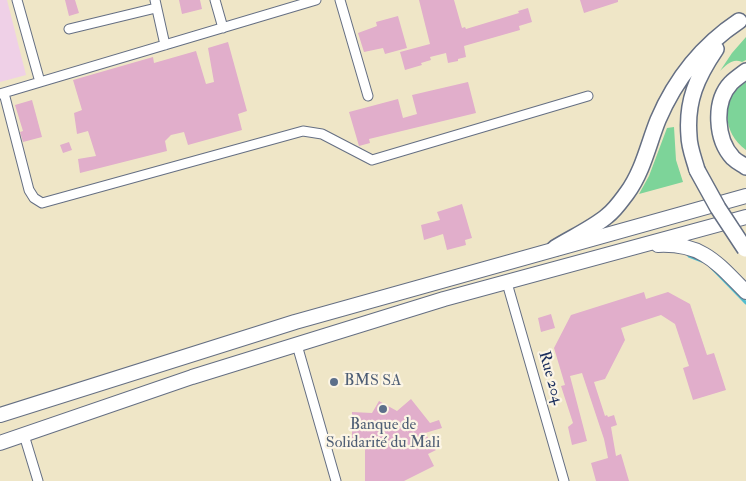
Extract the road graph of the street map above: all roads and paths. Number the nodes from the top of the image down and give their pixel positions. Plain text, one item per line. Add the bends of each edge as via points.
1 (17, 0) edge
2 (215, 0) edge
3 (316, 0) edge
4 (340, 0) edge
5 (155, 4) edge
6 (742, 17) edge
7 (70, 28) dead end
8 (223, 28) junction
9 (165, 45) junction
10 (746, 71) edge
11 (40, 82) junction
12 (2, 93) edge
13 (368, 96) dead end
14 (588, 96) dead end
15 (746, 167) edge
16 (746, 196) edge
17 (746, 217) edge
18 (638, 246) junction
19 (555, 248) junction
20 (746, 250) edge
21 (507, 283) junction
22 (746, 292) edge
23 (297, 345) junction
24 (0, 415) edge
25 (24, 435) junction
26 (0, 443) edge
27 (38, 481) edge
28 (336, 481) edge
29 (564, 481) edge

1 - 11 street
2 - 8 street
3 - 8 street
4 - 13 street
5 - 7 street
5 - 9 street
6 - 19 highway via 706,47 680,79 658,120 643,164 620,202 607,217
6 - 20 highway, bridge via 702,70 690,106 688,137 697,170
8 - 9 street
9 - 11 street
10 - 15 highway via 730,84 719,106 718,122 723,144 734,159
11 - 12 street
12 - 14 street via 29,190 42,203 303,130 322,134 372,160
16 - 19 main road
17 - 18 main road
18 - 21 main road
18 - 22 main road via 673,244 693,248 707,255
19 - 24 main road via 295,322
21 - 23 main road
21 - 29 street, Rue 204
23 - 25 main road
23 - 28 street
25 - 26 main road
25 - 27 street

